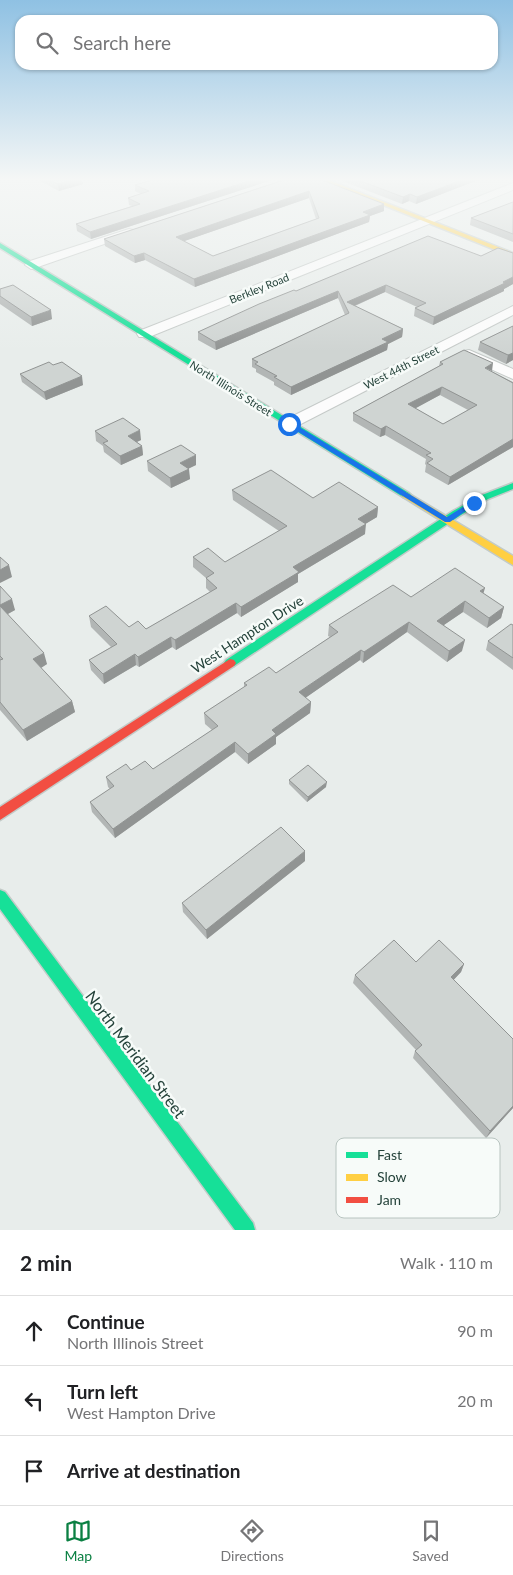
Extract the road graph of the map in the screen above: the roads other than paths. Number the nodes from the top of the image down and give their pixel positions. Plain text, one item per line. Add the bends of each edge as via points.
1 (112, 237) edge
2 (383, 237) edge
3 (469, 237) edge
4 (1, 246) edge
5 (513, 255) edge
6 (31, 265) junction
7 (513, 310) edge
8 (144, 334) junction
9 (447, 343) junction
10 (513, 375) edge
11 (289, 424) junction
12 (513, 486) edge
13 (448, 521) junction
14 (513, 561) edge
15 (0, 814) edge
16 (0, 897) edge
17 (246, 1230) edge

1 - 6 street
2 - 8 street, Berkley Road
3 - 5 street
4 - 6 street, North Illinois Street
6 - 8 street, North Illinois Street
7 - 9 street, West 44th Street
8 - 11 street, North Illinois Street
9 - 10 street
9 - 11 street, West 44th Street
11 - 13 street, North Illinois Street
12 - 13 street, West Hampton Drive via 474,503
13 - 14 street, North Illinois Street
13 - 15 street, West Hampton Drive
16 - 17 street, North Meridian Street

